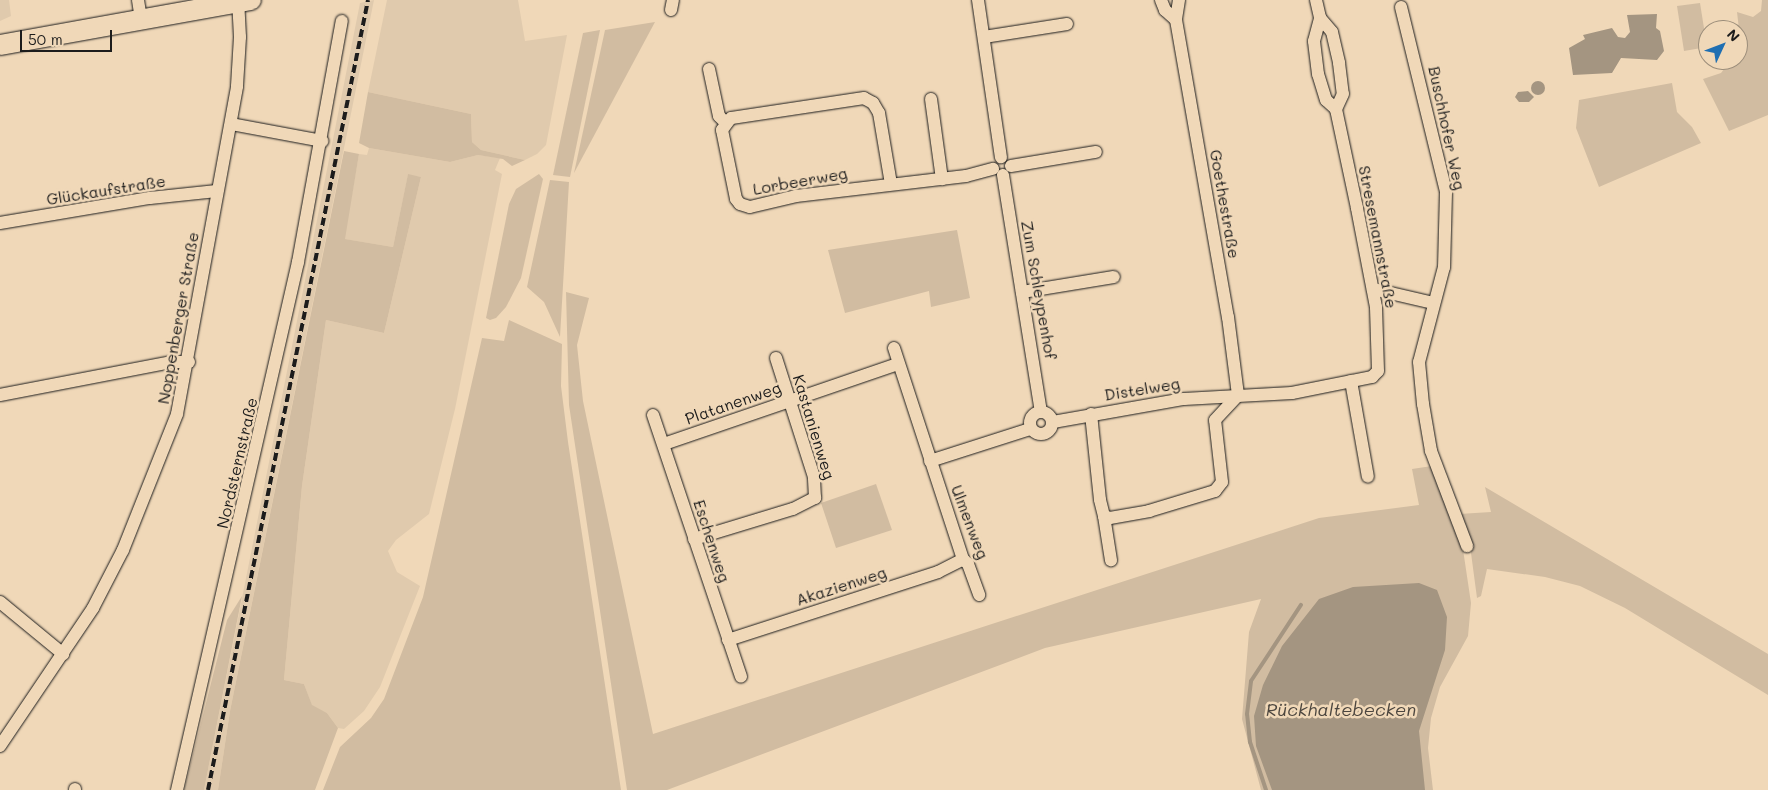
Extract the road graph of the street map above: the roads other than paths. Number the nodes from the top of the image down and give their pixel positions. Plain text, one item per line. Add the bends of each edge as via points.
1 (978, 0) edge
2 (1161, 0) edge
3 (1179, 0) edge
4 (1316, 0) edge
5 (244, 1) edge
6 (1401, 7) dead end
7 (139, 9) edge
8 (1320, 18) junction
9 (1176, 20) junction
10 (342, 21) dead end
11 (1067, 24) dead end
12 (984, 37) junction
13 (0, 45) edge
14 (709, 69) dead end
15 (932, 99) dead end
16 (1336, 109) junction
17 (726, 122) junction
18 (231, 124) junction
19 (322, 141) junction
20 (1096, 152) dead end
21 (1002, 170) junction
22 (942, 179) junction
23 (891, 184) junction
24 (217, 191) junction
25 (0, 224) edge
26 (1114, 277) dead end
27 (1373, 289) junction
28 (1022, 292) junction
29 (1433, 303) junction
30 (894, 348) dead end
31 (776, 358) dead end
32 (189, 362) junction
33 (898, 364) junction
34 (1378, 371) joint
35 (1351, 381) junction
36 (0, 395) edge
37 (1238, 395) junction
38 (789, 400) junction
39 (1041, 412) junction
40 (1091, 414) junction
41 (653, 415) dead end
42 (1053, 422) junction
43 (1030, 429) junction
44 (664, 444) junction
45 (930, 461) junction
46 (1368, 477) dead end
47 (1104, 516) junction
48 (694, 539) junction
49 (1467, 546) dead end
50 (963, 559) junction
51 (1111, 560) dead end
52 (979, 595) dead end
53 (0, 602) edge
54 (728, 640) junction
55 (64, 654) junction
56 (741, 677) dead end
57 (0, 746) edge
58 (177, 790) edge

1 - 12 street
2 - 9 street, Goethestraße via 1165,10
3 - 9 street, Goethestraße
4 - 8 street, Stresemannstraße
5 - 7 main road
5 - 18 street, Noppenberger Straße
6 - 29 street, Buschhofer Weg via 1446,192 1444,267
7 - 13 main road via 126,25
8 - 16 street, Stresemannstraße via 1314,41 1318,74 1326,100
8 - 16 street, Stresemannstraße via 1332,32 1339,62 1343,94
9 - 37 street, Goethestraße via 1228,317
10 - 19 street, Nordsternstraße
11 - 12 street
12 - 21 street via 1001,157 1007,159
14 - 17 street, Lorbeerweg via 719,116
15 - 22 street
16 - 27 street, Stresemannstraße
17 - 23 street via 785,109 864,98 879,112
17 - 23 street, Lorbeerweg via 722,130 726,155 740,204 750,207 796,196
18 - 19 street
18 - 24 street, Noppenberger Straße
19 - 58 street, Nordsternstraße via 273,378
20 - 21 street, Lorbeerweg
21 - 22 street, Lorbeerweg
21 - 28 street, Zum Schleypenhof
22 - 23 street, Lorbeerweg
24 - 25 street, Glückaufstraße via 150,198
24 - 32 street, Noppenberger Straße
26 - 28 street
27 - 29 street
27 - 34 street, Stresemannstraße via 1380,359
28 - 39 street, Zum Schleypenhof
29 - 49 street, Buschhofer Weg via 1419,362 1424,404 1431,451
30 - 33 street, Ulmenweg
31 - 38 street, Kastanienweg
32 - 36 street via 171,362
32 - 55 street, Noppenberger Straße via 177,414 123,550 93,608
33 - 38 street, Platanenweg
33 - 45 street, Ulmenweg
34 - 35 street, Distelweg via 1372,377
35 - 37 street, Distelweg via 1292,393
35 - 46 street
37 - 40 street, Distelweg via 1184,399
37 - 47 street via 1215,420 1222,482 1215,491 1149,511 1110,518
38 - 44 street, Platanenweg
38 - 48 street, Kastanienweg via 814,477 815,498 793,509
39 - 42 street via 1050,416
39 - 43 street via 1029,420
40 - 42 street, Distelweg
40 - 47 street
41 - 44 street, Eschenweg
42 - 43 street via 1052,429 1044,435
43 - 45 street
44 - 48 street, Eschenweg
45 - 50 street, Ulmenweg
47 - 51 street
48 - 54 street, Eschenweg
50 - 52 street, Ulmenweg via 968,564
50 - 54 street, Akazienweg via 938,572
53 - 55 street
54 - 56 street, Eschenweg
55 - 57 street, Noppenberger Straße

